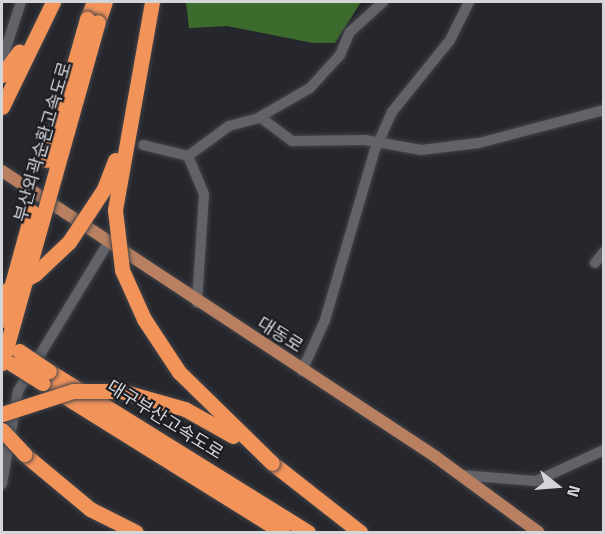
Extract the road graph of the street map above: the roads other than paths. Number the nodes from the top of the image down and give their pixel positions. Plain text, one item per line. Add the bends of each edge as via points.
1 (21, 2) edge
2 (52, 2) edge
3 (94, 2) edge
4 (105, 2) edge
5 (152, 2) edge
6 (383, 2) edge
7 (469, 2) edge
8 (93, 20) junction
9 (147, 27) junction
10 (2, 60) edge
11 (2, 75) edge
12 (2, 107) edge
13 (603, 110) edge
14 (260, 117) junction
15 (378, 142) junction
16 (143, 145) dead end
17 (188, 156) junction
18 (2, 171) edge
19 (108, 243) junction
20 (603, 252) edge
21 (595, 263) dead end
22 (2, 293) edge
23 (197, 303) junction
24 (2, 320) edge
25 (2, 340) edge
26 (8, 359) edge
27 (302, 370) junction
28 (46, 377) junction
29 (2, 414) edge
30 (2, 430) edge
31 (603, 450) edge
32 (272, 463) junction
33 (460, 475) junction
34 (2, 484) edge
35 (136, 532) edge
36 (282, 532) edge
37 (308, 532) edge
38 (360, 532) edge
39 (538, 532) edge

1 - 10 street
2 - 11 highway
2 - 12 highway
3 - 8 highway, 부산외곽순환고속도로
4 - 8 highway, 부산외곽순환고속도로
5 - 9 highway, bridge
6 - 14 street via 350,32 319,80
7 - 15 street via 450,40 392,112
8 - 24 highway, 부산외곽순환고속도로, bridge
8 - 26 highway, 부산외곽순환고속도로, bridge
9 - 22 highway, bridge via 122,140 98,199 54,258
9 - 32 highway, bridge via 115,210 122,270 144,319 179,372
13 - 15 street via 457,147 421,150
14 - 15 street via 292,141
14 - 17 street via 229,126
15 - 27 street via 325,320
16 - 17 street
17 - 23 street via 204,194
18 - 19 main road, 대동로
19 - 23 main road, 대동로
19 - 34 street via 18,391
20 - 21 street
23 - 27 main road, 대동로
25 - 26 highway, 대구부산고속도로
26 - 28 highway, 대구부산고속도로, bridge
27 - 33 main road, 대동로
28 - 36 highway, 대구부산고속도로
28 - 37 highway, 대구부산고속도로
29 - 32 highway, bridge via 73,391 141,394 209,421
30 - 35 highway, bridge via 24,454 90,509
31 - 33 street via 536,481
32 - 38 highway
33 - 39 main road, 대동로

